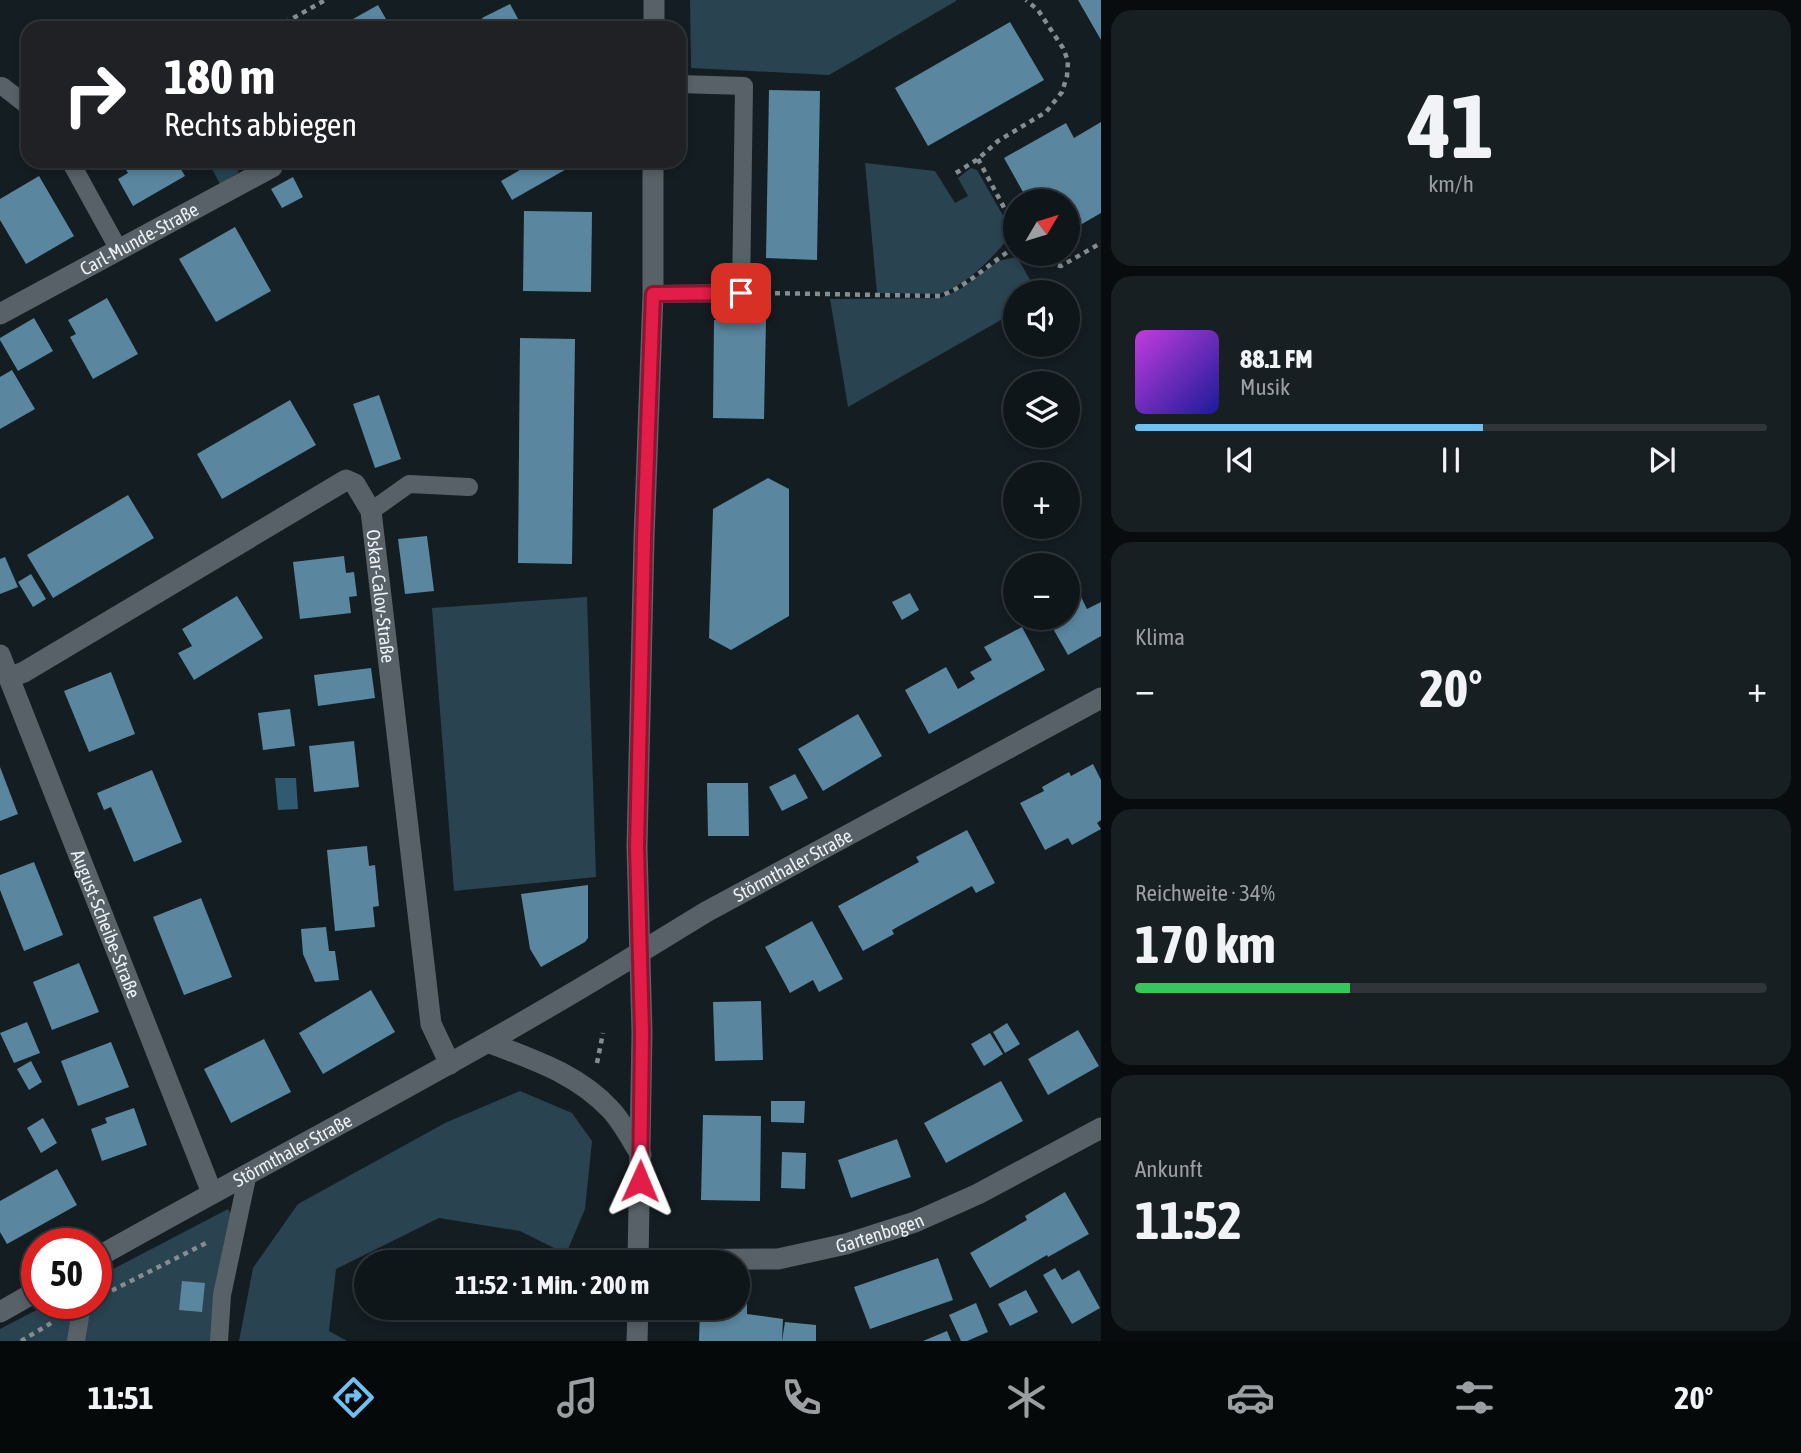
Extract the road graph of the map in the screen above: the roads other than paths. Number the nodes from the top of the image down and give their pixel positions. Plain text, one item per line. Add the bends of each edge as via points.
1 (654, 0) edge
2 (654, 21) edge
3 (686, 83) edge
4 (2, 86) dead end
5 (21, 101) edge
6 (74, 168) edge
7 (270, 168) edge
8 (653, 168) edge
9 (119, 250) junction
10 (653, 294) junction
11 (0, 314) edge
12 (469, 487) dead end
13 (371, 511) junction
14 (0, 655) edge
15 (9, 678) junction
16 (1101, 698) edge
17 (639, 953) junction
18 (489, 1043) junction
19 (450, 1064) junction
20 (1101, 1128) edge
21 (641, 1155) junction
22 (248, 1173) junction
23 (212, 1193) junction
24 (112, 1249) edge
25 (638, 1250) edge
26 (750, 1259) edge
27 (21, 1300) edge
28 (0, 1312) edge
29 (80, 1319) edge
30 (638, 1320) edge
31 (76, 1341) edge
32 (219, 1341) edge
33 (637, 1341) edge

1 - 2 street
3 - 10 lane via 744,86 741,293
4 - 5 lane
6 - 9 lane
7 - 9 street, Carl-Munde-Straße
8 - 10 street
9 - 11 street, Carl-Munde-Straße
10 - 17 street via 639,727
12 - 13 lane via 410,484
13 - 15 street, Oskar-Calov-Straße via 355,484 346,480
13 - 19 street, Oskar-Calov-Straße via 430,1024
14 - 15 street, August-Scheibe-Straße
15 - 23 street, August-Scheibe-Straße
16 - 17 street, Störmthaler Straße via 706,912
17 - 18 street, Störmthaler Straße
17 - 21 street
18 - 19 street, Störmthaler Straße
18 - 21 street via 559,1070 585,1086 612,1111
19 - 22 street, Störmthaler Straße
20 - 26 street, Gartenbogen via 915,1222 846,1244 778,1259
21 - 25 street
22 - 23 street, Störmthaler Straße
22 - 32 lane via 222,1295
23 - 24 street, Störmthaler Straße
27 - 28 street
29 - 31 lane
30 - 33 street

